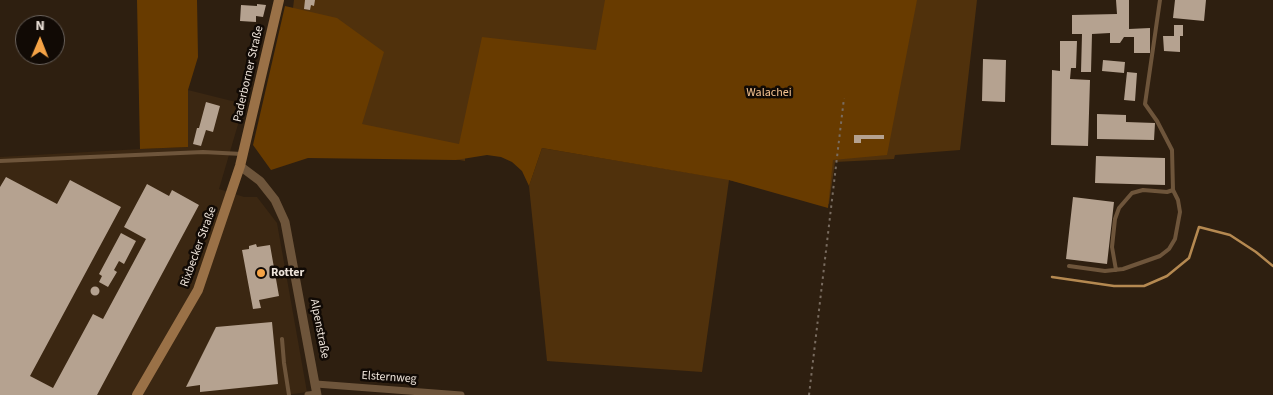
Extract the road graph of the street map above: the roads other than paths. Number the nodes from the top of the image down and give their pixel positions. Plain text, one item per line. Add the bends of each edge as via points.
1 (279, 0) edge
2 (1160, 0) edge
3 (243, 154) junction
4 (0, 161) edge
5 (240, 166) junction
6 (1173, 190) junction
7 (1069, 266) dead end
8 (1116, 270) junction
9 (282, 339) dead end
10 (316, 384) junction
11 (137, 395) edge
12 (289, 395) edge
13 (314, 395) edge
14 (461, 395) edge

1 - 3 main road, Paderborner Straße
2 - 6 lane via 1145,104 1172,150
3 - 4 lane via 203,152
3 - 5 main road, Rixbecker Straße
5 - 10 street, Alpenstraße via 260,181 286,222
5 - 11 main road, Rixbecker Straße via 198,290
6 - 8 lane via 1180,212 1175,239 1169,249 1153,259
6 - 8 lane via 1132,193 1119,208 1114,219 1112,247
7 - 8 lane
9 - 12 lane
10 - 13 street, Alpenstraße
10 - 14 street, Elsternweg

